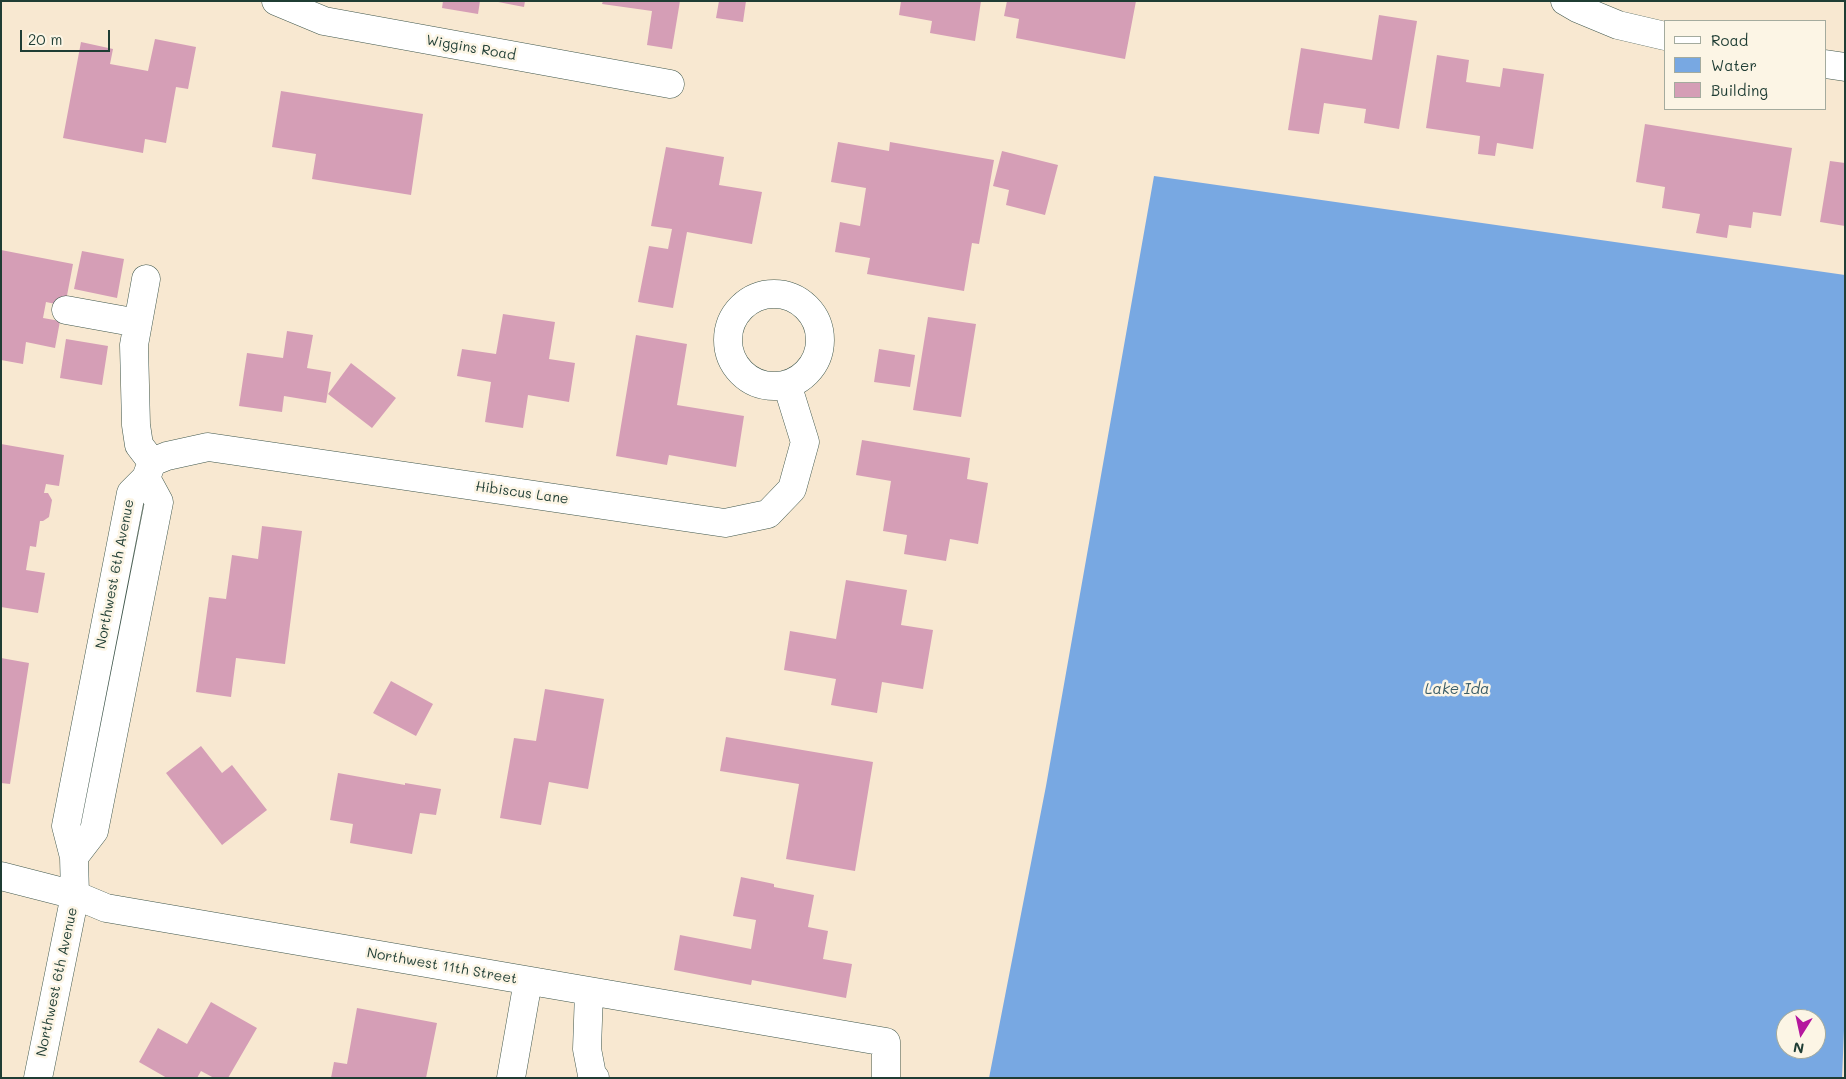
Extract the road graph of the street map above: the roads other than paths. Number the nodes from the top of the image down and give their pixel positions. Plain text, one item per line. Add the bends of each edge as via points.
1 (276, 1) edge
2 (1565, 1) edge
3 (1664, 36) edge
4 (1826, 64) edge
5 (1845, 67) edge
6 (670, 84) dead end
7 (146, 279) dead end
8 (66, 310) dead end
9 (138, 323) junction
10 (787, 384) dead end
11 (149, 470) junction
12 (1, 876) edge
13 (75, 894) junction
14 (528, 982) junction
15 (589, 992) junction
16 (38, 1078) edge
17 (511, 1078) edge
18 (595, 1078) edge
19 (886, 1078) edge

1 - 6 street, Wiggins Road via 324,21
2 - 3 street via 1618,25
4 - 5 street
7 - 9 street
8 - 9 street
9 - 11 street via 134,345 136,425 139,445
10 - 11 street, Hibiscus Lane via 805,442 792,489 768,514 725,523 208,447 168,456
11 - 13 street, Northwest 6th Avenue via 131,493 66,826 74,857
12 - 13 street, Northwest 11th Street
13 - 14 street, Northwest 11th Street via 106,908
13 - 16 street, Northwest 6th Avenue
14 - 15 street, Northwest 11th Street
14 - 17 street
15 - 18 street via 587,1049
15 - 19 street, Northwest 11th Street via 886,1042

